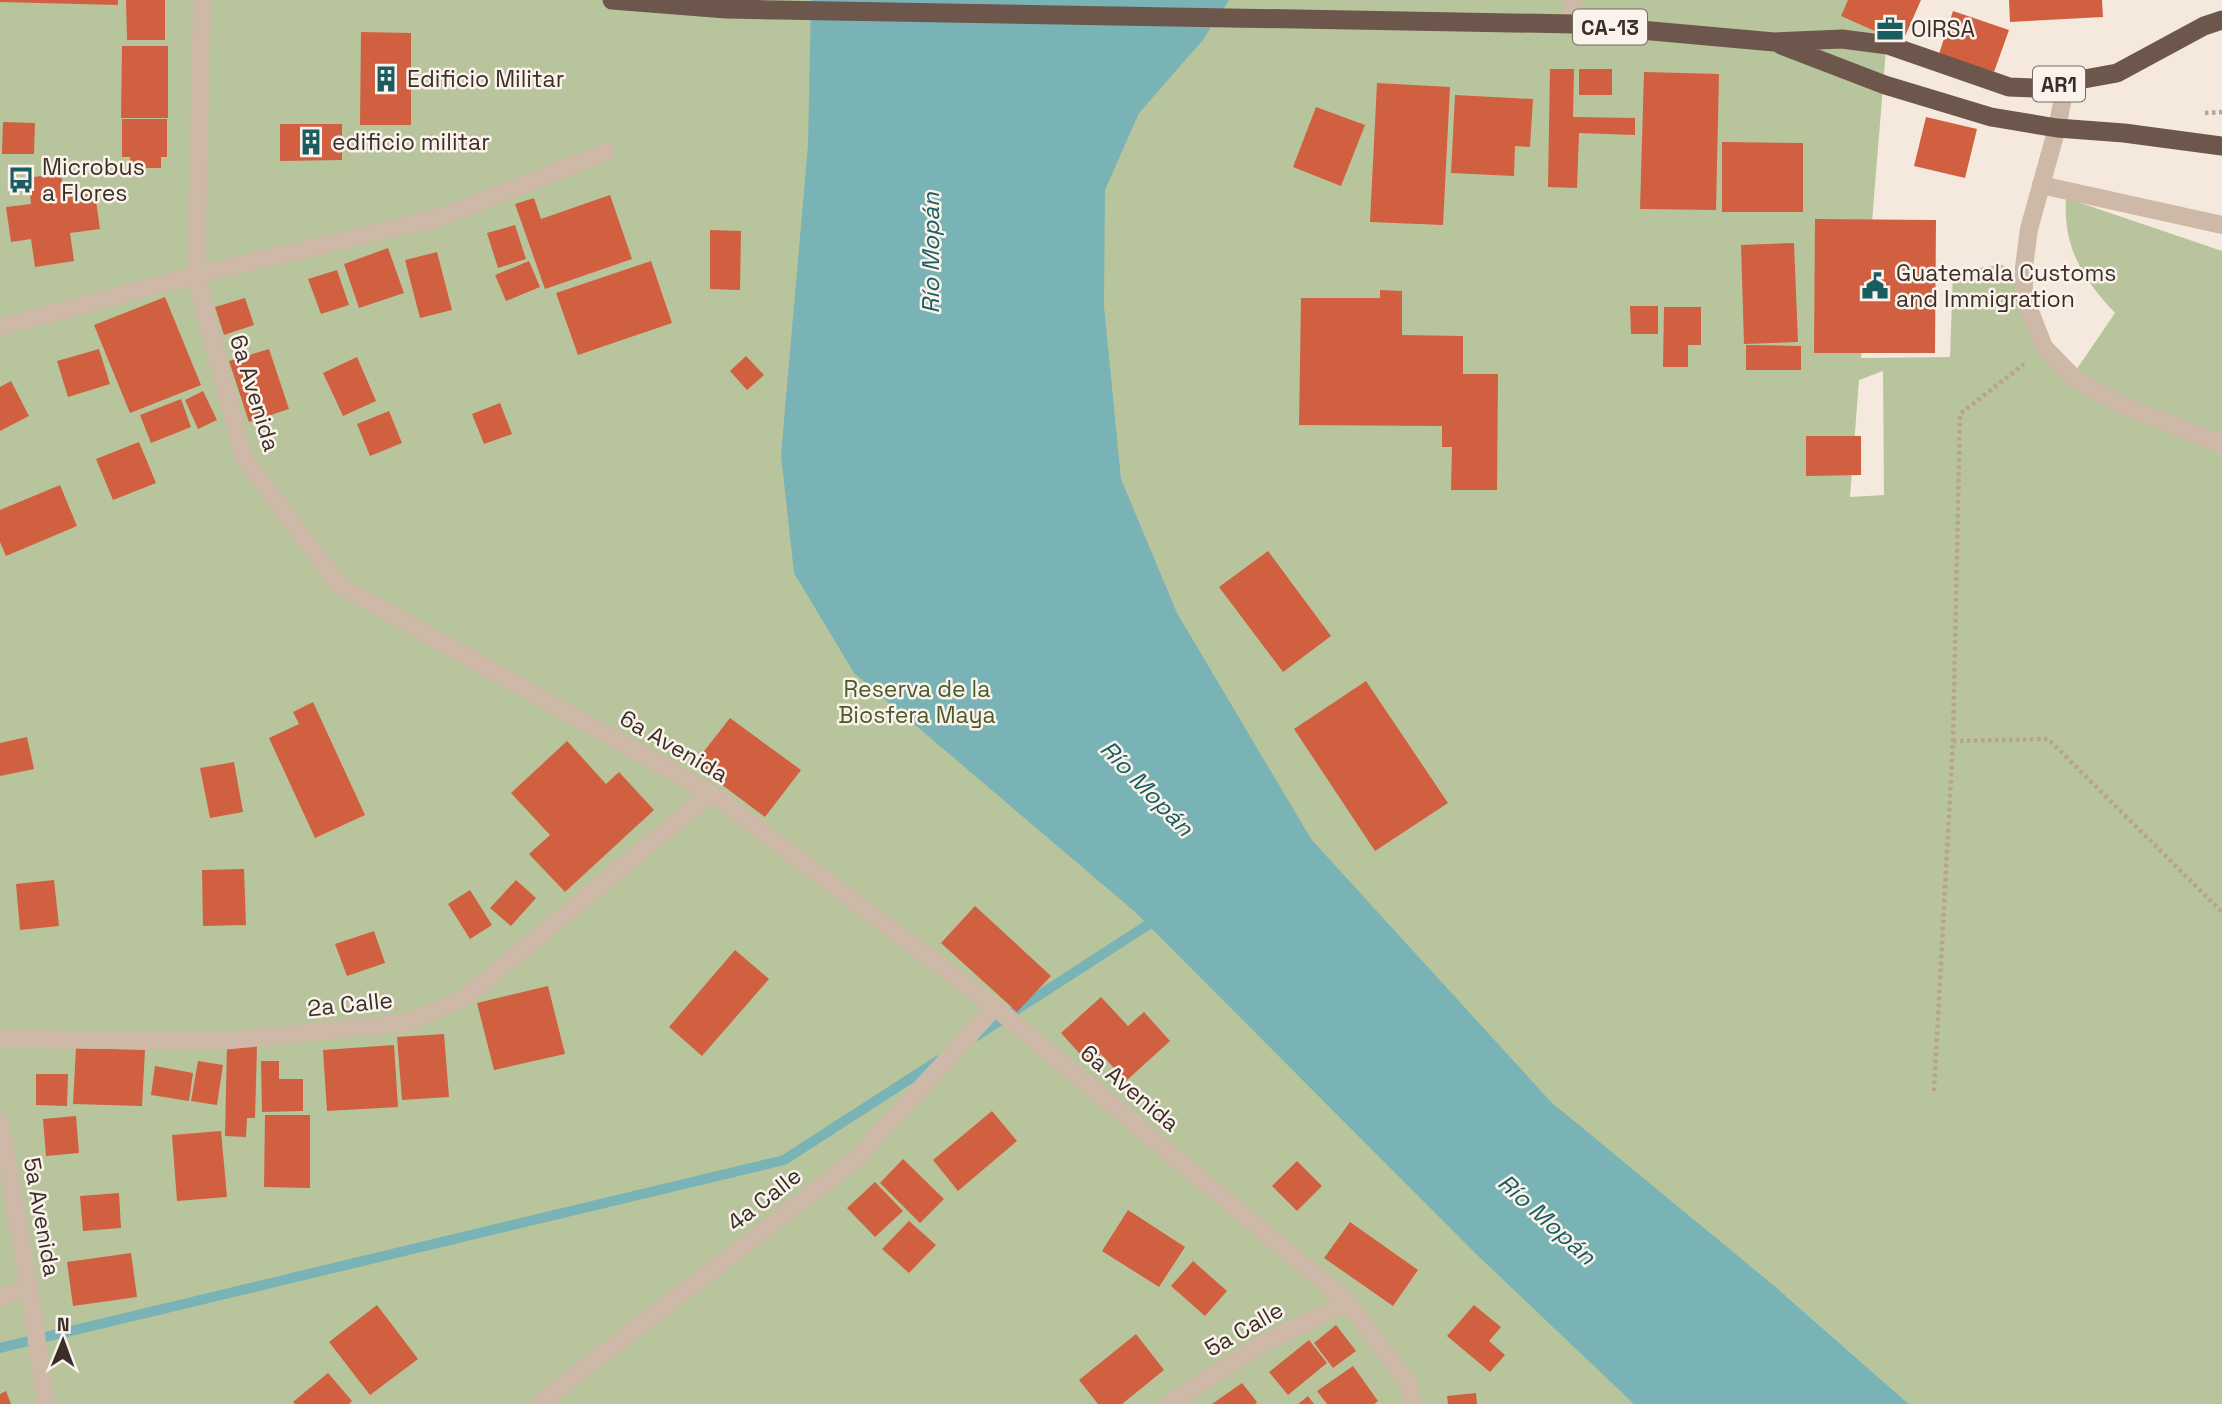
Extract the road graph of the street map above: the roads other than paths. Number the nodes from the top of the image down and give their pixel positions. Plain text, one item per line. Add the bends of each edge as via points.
1 (202, 0) edge
2 (612, 0) edge
3 (1573, 0) edge
4 (2222, 20) edge
5 (1574, 24) junction
6 (1774, 42) junction
7 (1890, 46) joint
8 (2066, 83) junction
9 (1885, 85) joint
10 (2057, 128) junction
11 (2222, 146) edge
12 (606, 152) dead end
13 (2041, 185) junction
14 (2222, 225) edge
15 (196, 275) junction
16 (0, 327) edge
17 (2222, 444) edge
18 (710, 793) junction
19 (995, 1007) junction
20 (0, 1039) edge
21 (0, 1121) edge
22 (29, 1287) junction
23 (0, 1298) edge
24 (1348, 1302) junction
25 (46, 1404) edge
26 (538, 1404) edge
27 (1168, 1404) edge
28 (1413, 1404) edge

1 - 15 street, 6a Avenida
2 - 5 highway, CA-13 via 726,9
3 - 5 street
4 - 8 highway, AR1 via 2117,73
5 - 6 highway, CA-13
6 - 7 highway, CA-13 via 1842,39
6 - 9 highway, CA-13
7 - 8 highway, AR1 via 2009,87
8 - 10 street
9 - 10 highway, AR1 via 1991,117
10 - 11 highway, AR1
10 - 13 street
12 - 15 street via 438,219
13 - 14 street
13 - 17 street via 2029,229 2024,296 2044,348 2076,380 2122,405
15 - 16 street
15 - 18 street, 6a Avenida via 243,457 339,585
18 - 19 street, 6a Avenida
18 - 20 street, 2a Calle via 464,998 406,1023 221,1041
19 - 24 street, 6a Avenida
19 - 26 street, 4a Calle via 855,1160
21 - 22 street, 5a Avenida
22 - 23 street
22 - 25 street, 5a Avenida
24 - 27 street, 5a Calle via 1262,1344
24 - 28 street, 6a Avenida via 1408,1383

